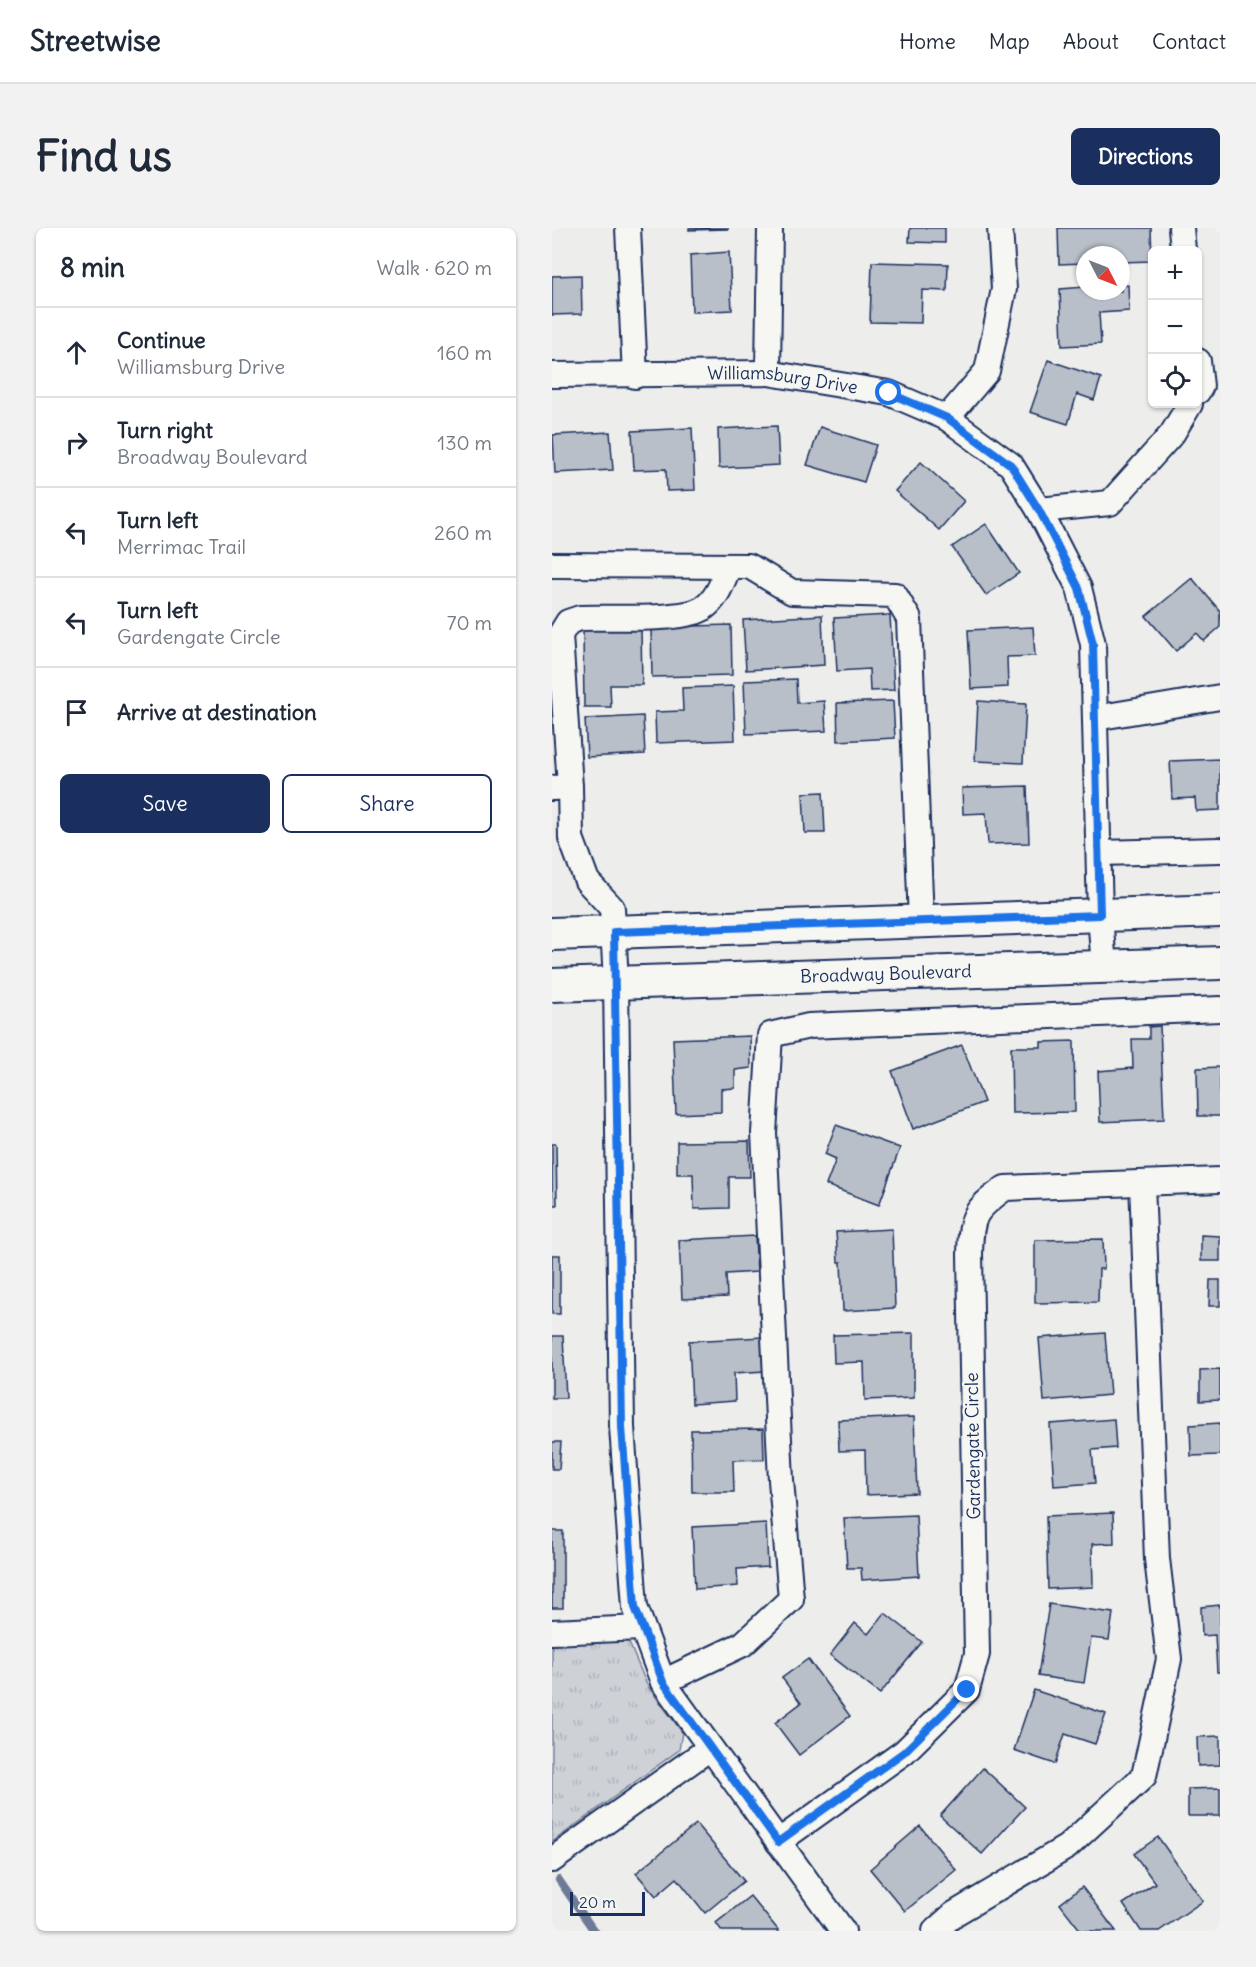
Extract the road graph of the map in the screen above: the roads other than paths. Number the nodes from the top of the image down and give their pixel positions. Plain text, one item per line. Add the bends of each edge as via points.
1 (628, 228) edge
2 (771, 228) edge
3 (1000, 228) edge
4 (1181, 228) edge
5 (1183, 246) edge
6 (768, 372) junction
7 (552, 375) edge
8 (635, 376) junction
9 (1188, 408) edge
10 (947, 418) junction
11 (1039, 510) junction
12 (552, 565) edge
13 (729, 566) junction
14 (1220, 697) edge
15 (1095, 718) junction
16 (561, 788) edge
17 (1220, 850) edge
18 (1100, 853) junction
19 (1220, 911) edge
20 (1100, 915) junction
21 (921, 921) junction
22 (614, 932) junction
23 (552, 934) edge
24 (1220, 963) edge
25 (1104, 967) junction
26 (616, 982) junction
27 (552, 985) edge
28 (1220, 1009) edge
29 (1220, 1180) edge
30 (1142, 1183) junction
31 (642, 1628) junction
32 (552, 1632) edge
33 (663, 1682) junction
34 (710, 1748) junction
35 (778, 1842) junction
36 (552, 1860) edge
37 (843, 1931) edge
38 (935, 1931) edge

1 - 8 street
2 - 6 street
3 - 10 street via 1004,289 987,371
4 - 5 street
6 - 8 street, Williamsburg Drive
6 - 10 street, Williamsburg Drive via 889,393
7 - 8 street, Williamsburg Drive
9 - 11 street via 1172,434 1110,503
10 - 11 street, Williamsburg Drive via 1011,465
11 - 15 street, Williamsburg Drive via 1079,588 1093,644
12 - 13 street
13 - 16 street via 718,593 702,609 682,615 580,618 568,622 560,635
13 - 21 street via 749,566 792,592 895,595 909,619
14 - 15 street
15 - 18 street, Williamsburg Drive
16 - 22 street via 571,838 587,881 612,909
17 - 18 street
18 - 20 street, Williamsburg Drive
19 - 20 main road
20 - 21 main road
20 - 25 street, Williamsburg Drive
21 - 22 main road
22 - 23 main road
22 - 26 street
24 - 25 main road, Broadway Boulevard
25 - 26 main road, Broadway Boulevard
26 - 27 main road, Broadway Boulevard
26 - 31 street via 622,1427 635,1607
28 - 33 street via 809,1026 770,1035 764,1133 781,1480 791,1599 743,1644
29 - 30 street, Gardengate Circle
30 - 35 street, Gardengate Circle via 1005,1188 984,1203 971,1223 977,1654 967,1690 904,1752
30 - 38 street via 1156,1559 1170,1659 1144,1776 1067,1847 954,1914
31 - 32 street
31 - 33 street
33 - 34 street
34 - 35 street
34 - 36 street
35 - 37 street

